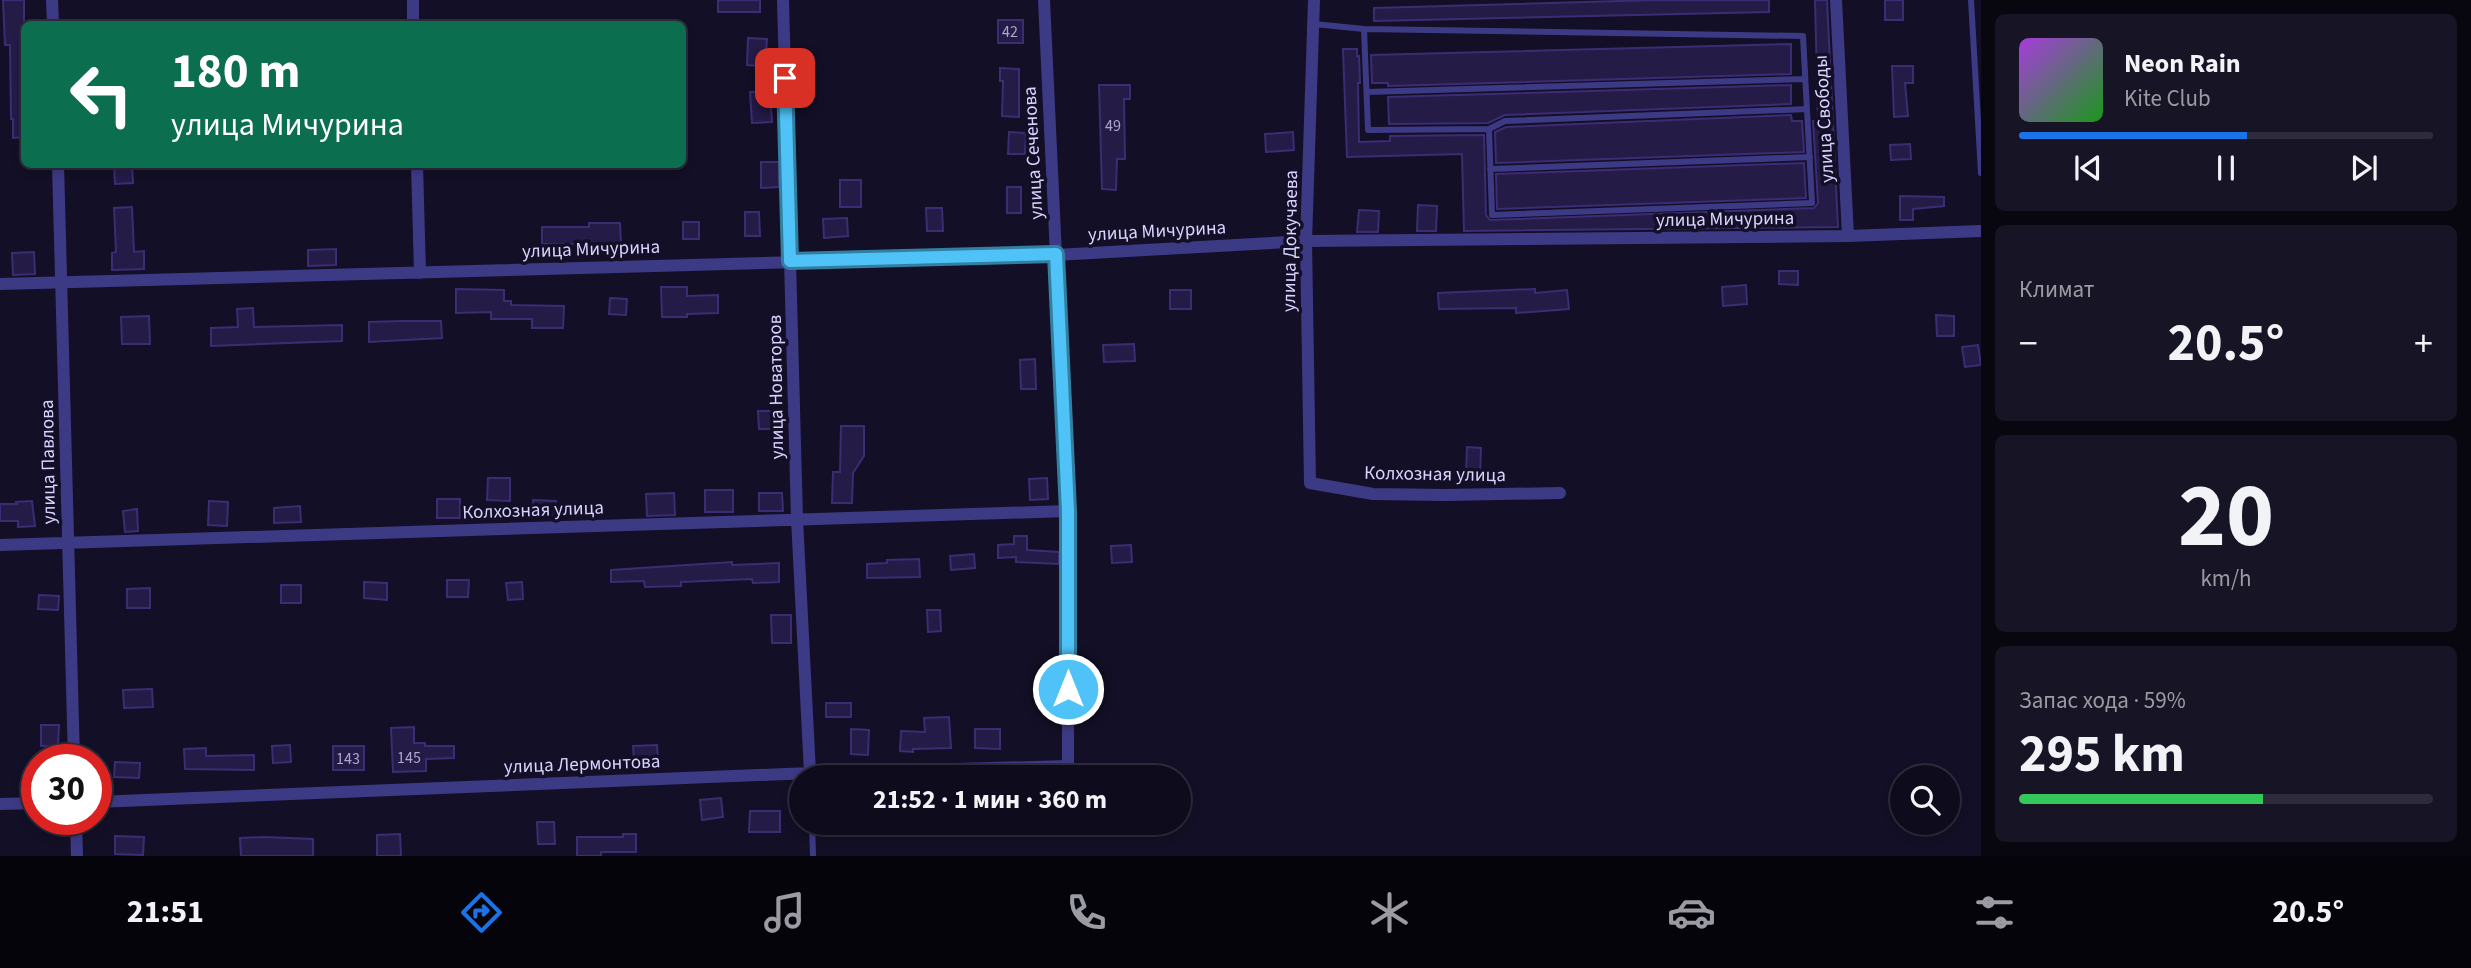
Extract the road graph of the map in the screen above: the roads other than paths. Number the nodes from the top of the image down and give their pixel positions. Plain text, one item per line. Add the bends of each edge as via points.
1 (52, 0) edge
2 (413, 0) edge
3 (783, 0) edge
4 (1044, 0) edge
5 (1314, 0) edge
6 (1836, 0) edge
7 (1971, 0) edge
8 (53, 21) edge
9 (413, 21) edge
10 (1314, 24) junction
11 (1364, 29) junction
12 (1805, 79) junction
13 (1367, 92) junction
14 (1807, 110) junction
15 (1489, 129) junction
16 (1810, 157) junction
17 (58, 168) edge
18 (417, 168) edge
19 (1490, 169) junction
20 (1981, 173) edge
21 (1981, 231) edge
22 (1848, 236) junction
23 (1306, 242) junction
24 (1056, 254) junction
25 (790, 261) junction
26 (420, 273) junction
27 (63, 282) junction
28 (0, 284) edge
29 (1310, 483) joint
30 (1560, 493) dead end
31 (1068, 511) junction
32 (797, 519) junction
33 (68, 544) junction
34 (0, 545) edge
35 (74, 744) edge
36 (809, 765) edge
37 (1068, 765) edge
38 (789, 776) edge
39 (112, 801) edge
40 (21, 803) edge
41 (0, 804) edge
42 (76, 835) edge
43 (812, 835) edge
44 (77, 856) edge
45 (813, 856) edge

1 - 8 street
2 - 9 street
3 - 25 street, улица Новаторов
4 - 24 street, улица Сеченова
5 - 10 street, улица Докучаева
6 - 22 street, улица Свободы
7 - 20 lane
10 - 11 lane
10 - 23 street, улица Докучаева
11 - 12 lane via 1803,36
11 - 13 lane
12 - 13 lane
12 - 14 lane
13 - 15 lane via 1368,130
14 - 15 lane via 1505,121
14 - 16 lane
15 - 19 lane
16 - 19 lane
16 - 19 lane via 1812,203 1492,215
17 - 27 street, улица Павлова
18 - 26 street
21 - 22 street, улица Мичурина
22 - 23 street, улица Мичурина
23 - 24 street, улица Мичурина
23 - 29 street, улица Докучаева
24 - 25 street, улица Мичурина
24 - 31 street, улица Сеченова
25 - 26 street, улица Мичурина
25 - 32 street, улица Новаторов
26 - 27 street, улица Мичурина
27 - 28 street, улица Мичурина
27 - 33 street, улица Павлова
29 - 30 street, Колхозная улица via 1373,494
31 - 32 street, Колхозная улица
31 - 37 street, улица Сеченова
32 - 33 street, Колхозная улица
32 - 36 street, улица Новаторов
33 - 34 street, Колхозная улица
33 - 35 street, улица Павлова
38 - 39 street, улица Лермонтова
40 - 41 street
42 - 44 street
43 - 45 lane

